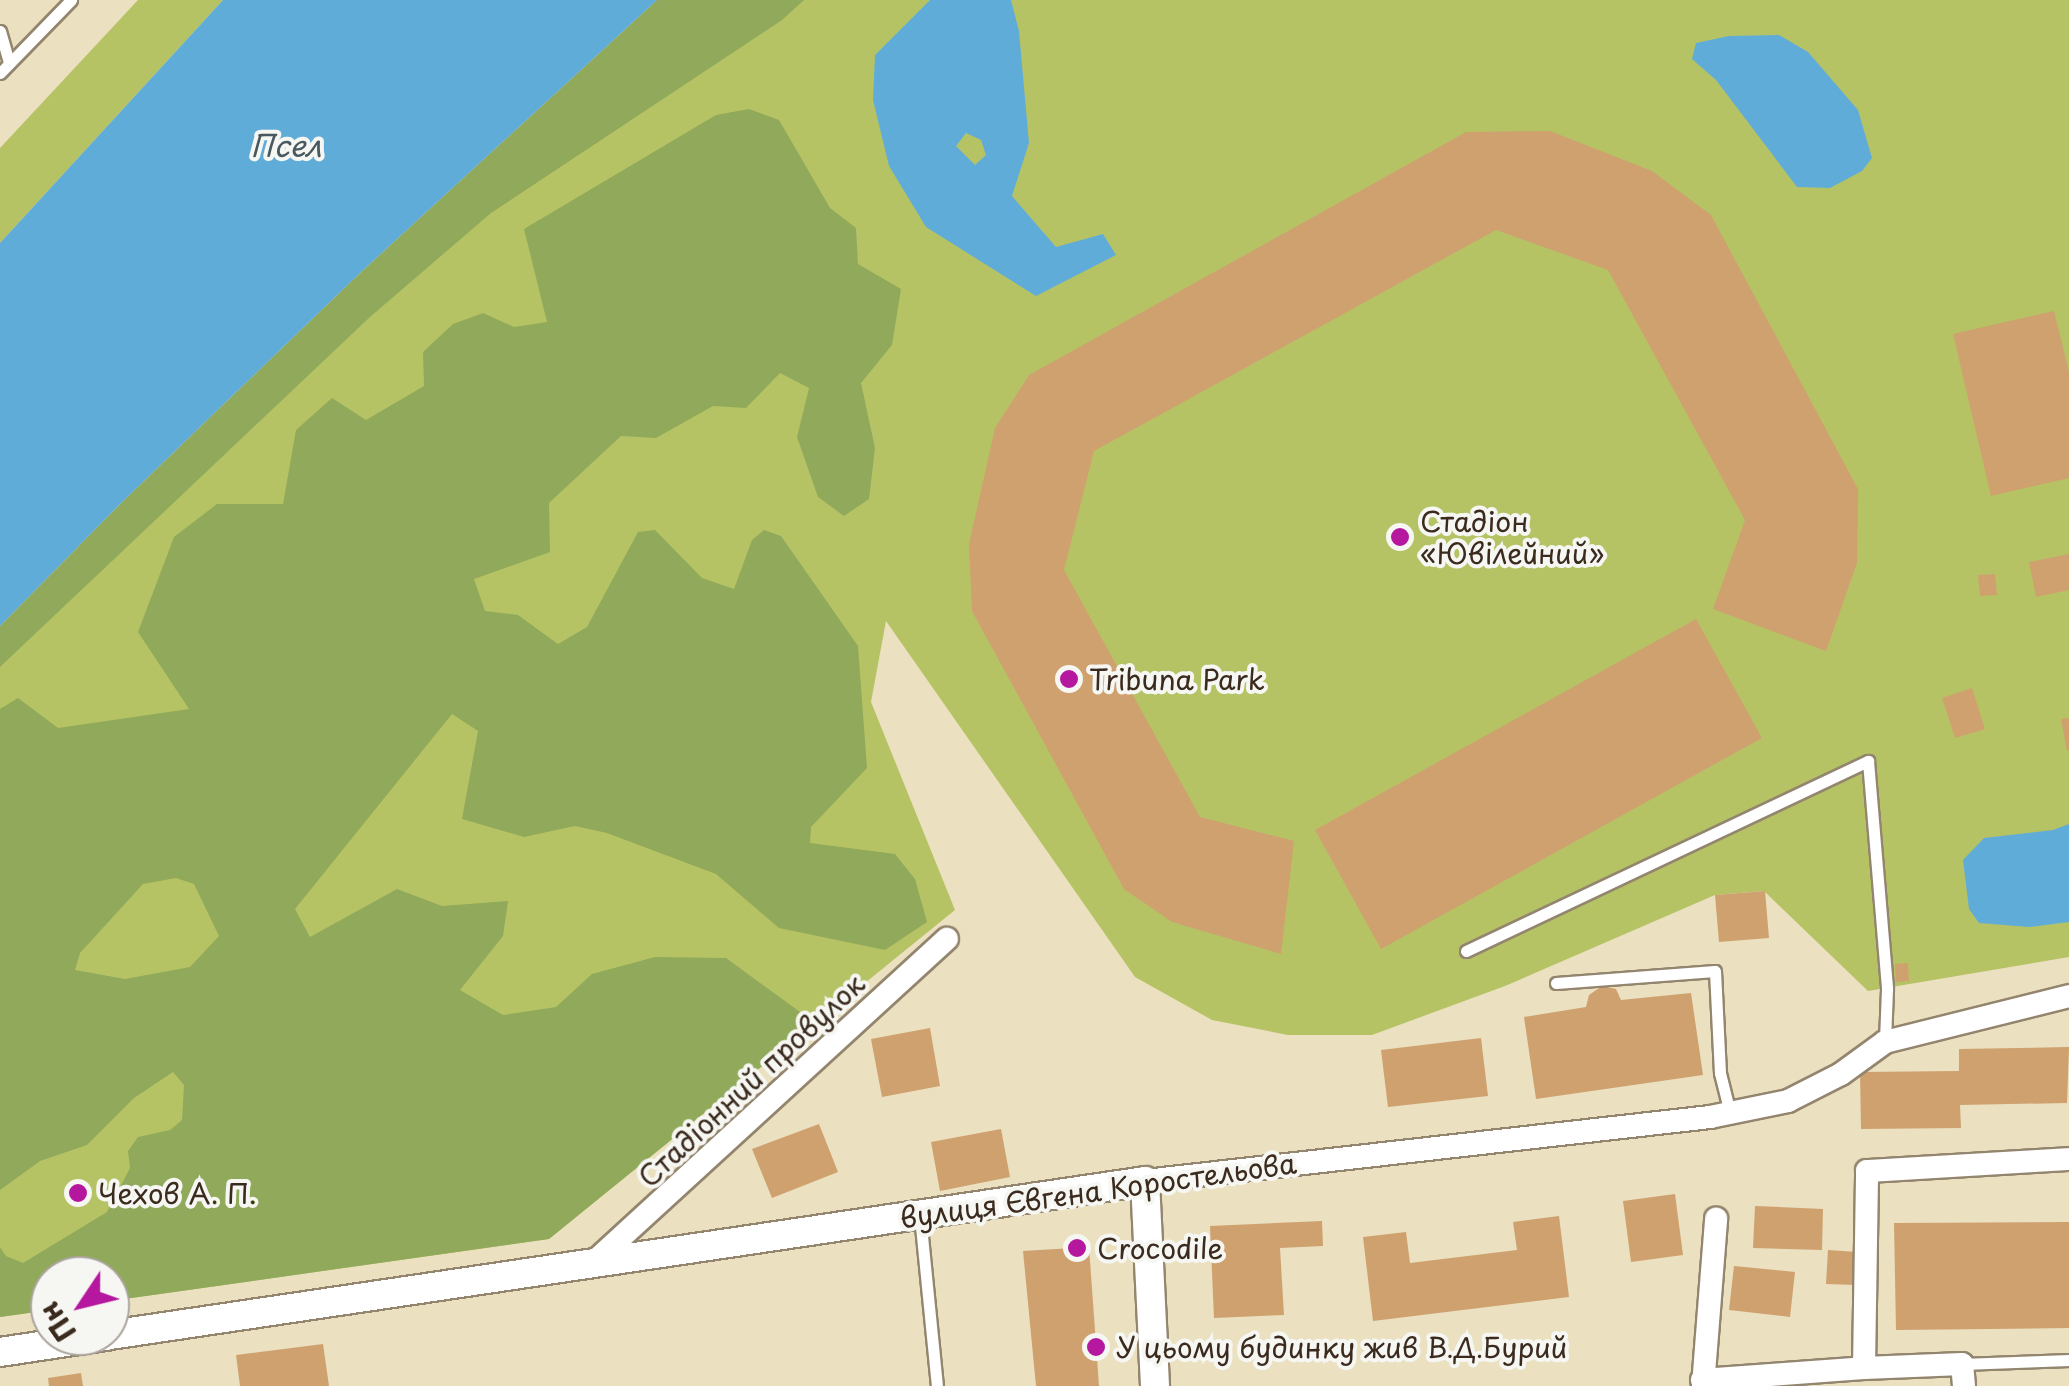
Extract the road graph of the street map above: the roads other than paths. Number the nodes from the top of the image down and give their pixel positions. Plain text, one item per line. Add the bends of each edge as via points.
1 (72, 0) edge
2 (0, 31) edge
3 (4, 68) edge
4 (947, 939) dead end
5 (1466, 951) dead end
6 (1556, 983) dead end
7 (2069, 996) edge
8 (1885, 1042) junction
9 (1730, 1113) junction
10 (2069, 1158) edge
11 (1145, 1181) junction
12 (920, 1215) junction
13 (1716, 1220) dead end
14 (593, 1263) junction
15 (130, 1333) edge
16 (30, 1348) edge
17 (0, 1352) edge
18 (2069, 1360) edge
19 (1864, 1368) junction
20 (1963, 1375) edge
21 (1702, 1383) edge
22 (937, 1386) edge
23 (1155, 1386) edge

1 - 3 lane
2 - 3 lane
4 - 14 street, Стадіонний провулок
5 - 8 lane via 1868,761 1887,989
6 - 9 lane via 1714,970 1720,1073
7 - 8 street, вулиця Євгена Коростельова
8 - 9 street, вулиця Євгена Коростельова via 1788,1101
9 - 11 street, вулиця Євгена Коростельова
10 - 19 street via 1867,1170
11 - 12 street, вулиця Євгена Коростельова
11 - 23 street
12 - 14 street, вулиця Євгена Коростельова
12 - 22 lane
13 - 21 street
14 - 15 street, вулиця Євгена Коростельова
16 - 17 street, вулиця Євгена Коростельова
18 - 20 lane
19 - 20 street
19 - 21 street

